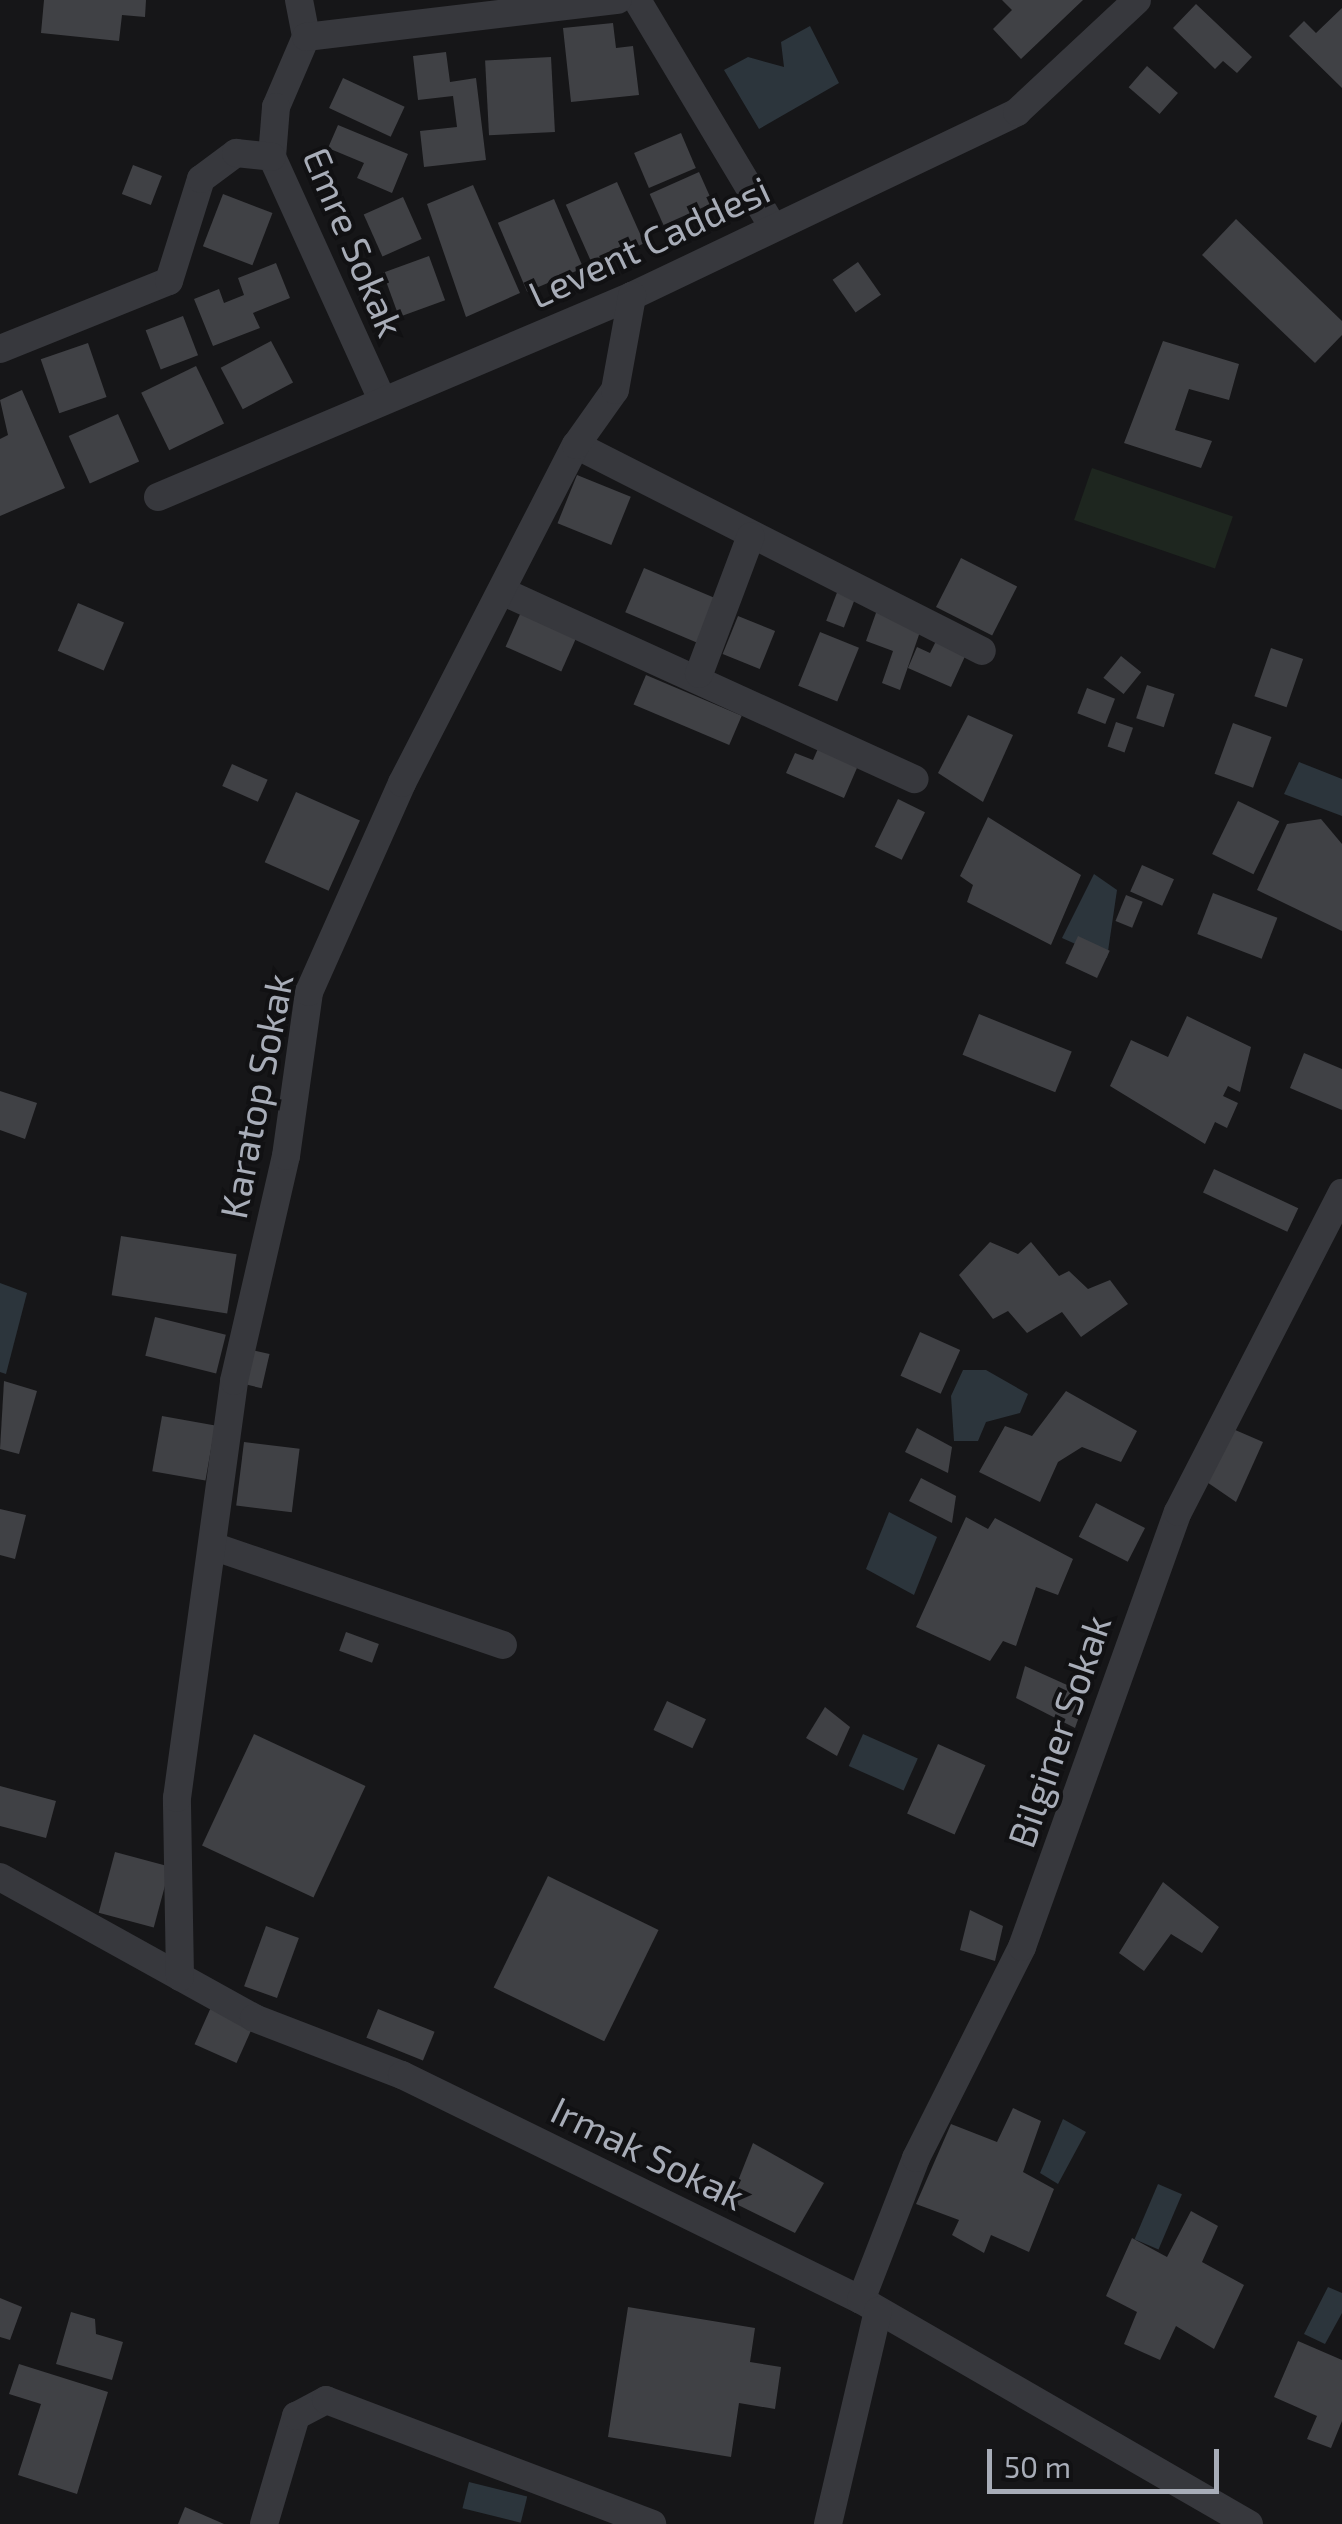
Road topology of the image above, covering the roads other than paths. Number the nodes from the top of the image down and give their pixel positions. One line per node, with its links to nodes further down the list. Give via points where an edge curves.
1 (299, 0): 5 (street)
2 (616, 0): 5 (street)
3 (637, 0): 7 (street)
4 (1137, 0): 7 (street, Levent Caddesi, via 1016,112)
5 (306, 37): 6 (street, Emre Sokak, via 276,107)
6 (272, 157): 9 (street, via 236,153 201,179 169,281); 10 (street, Emre Sokak)
7 (772, 226): 8 (street, Levent Caddesi)
8 (632, 296): 10 (street, Levent Caddesi); 11 (street, Karatop Sokak, via 615,390)
9 (0, 349)
10 (381, 398): 12 (street, Levent Caddesi)
11 (576, 445): 13 (street); 14 (street, Karatop Sokak)
12 (158, 497)
13 (751, 536): 15 (street); 16 (street)
14 (506, 593): 16 (street); 19 (street, Karatop Sokak, via 402,783 309,992 286,1156 234,1381)
15 (982, 651)
16 (698, 674): 17 (street)
17 (915, 778)
18 (1342, 1193): 23 (street, Bilginer Sokak, via 1178,1512 1046,1885 916,2158)
19 (218, 1548): 20 (street); 22 (street, Karatop Sokak, via 178,1798)
20 (504, 1645)
21 (0, 1877): 22 (street, Irmak Sokak)
22 (180, 1976): 23 (street, Irmak Sokak)
23 (870, 2306): 26 (street, Bilginer Sokak); 27 (street, Irmak Sokak)
24 (264, 2524): 25 (street, via 296,2416 326,2400)
25 (652, 2524)
26 (828, 2524)
27 (1249, 2524)

